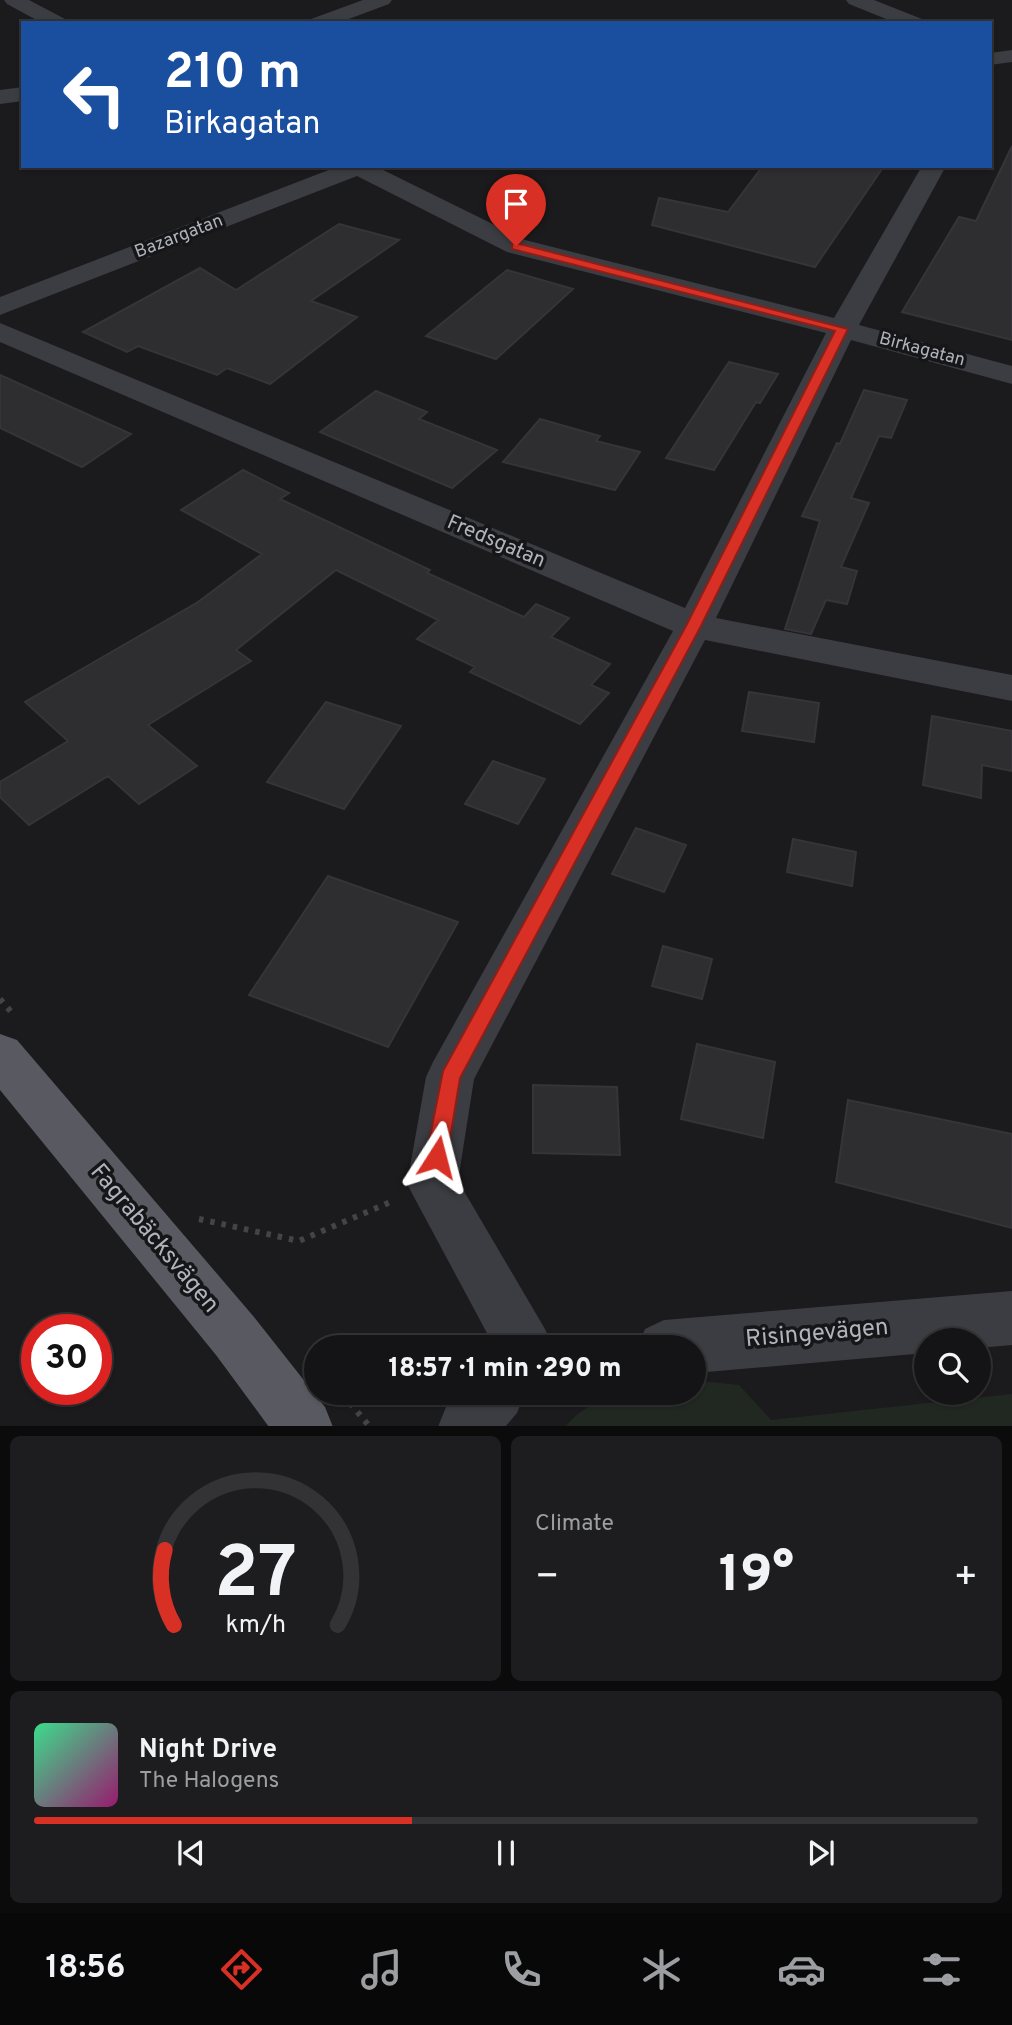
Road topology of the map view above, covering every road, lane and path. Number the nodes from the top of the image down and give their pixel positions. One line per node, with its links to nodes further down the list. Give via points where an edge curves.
1 (14, 0): 4 (street)
2 (382, 0): 5 (street)
3 (856, 0): 6 (street)
4 (54, 21)
5 (324, 21)
6 (910, 21)
7 (21, 94): 8 (street)
8 (0, 97)
9 (354, 168): 12 (street, Bazargatan)
10 (359, 168): 13 (street, Birkagatan, via 516,246)
11 (933, 168): 13 (street)
12 (0, 307)
13 (842, 329): 15 (street, Birkagatan); 16 (street)
14 (0, 332): 16 (street, Fredsgatan)
15 (1012, 375)
16 (694, 626): 17 (street, Fredsgatan); 19 (street, via 450,1077)
17 (1012, 688)
18 (0, 1055): 26 (main road, Fagrabäcksvägen)
19 (432, 1184): 20 (path, via 299,1241); 22 (street)
20 (194, 1218)
21 (1012, 1318): 23 (street, Risingevägen)
22 (519, 1335)
23 (706, 1344)
24 (352, 1405): 27 (path)
25 (485, 1405): 28 (street)
26 (305, 1426)
27 (370, 1426)
28 (466, 1426)

